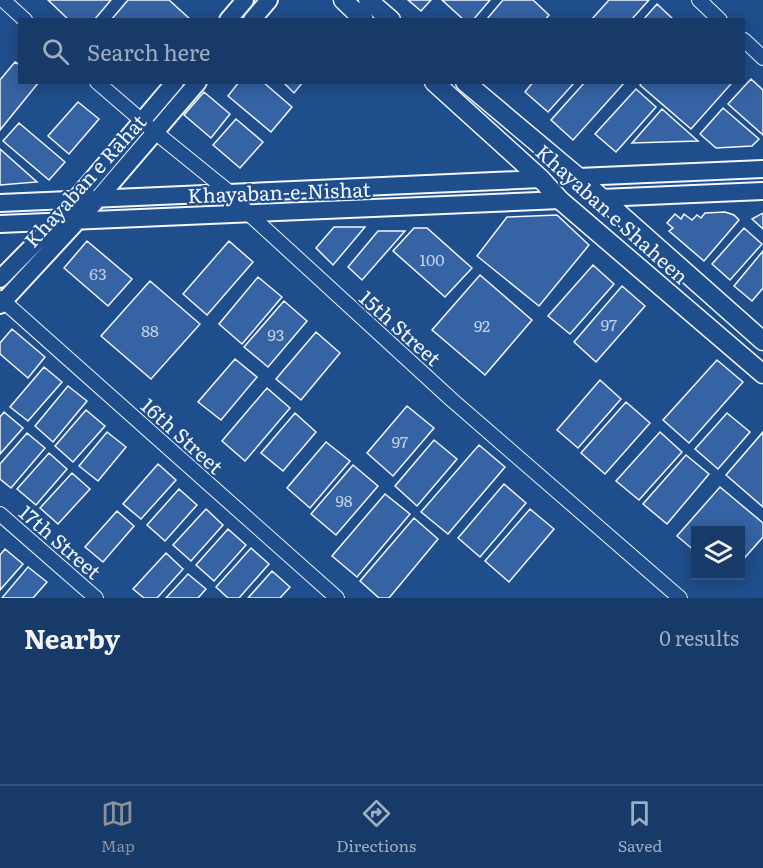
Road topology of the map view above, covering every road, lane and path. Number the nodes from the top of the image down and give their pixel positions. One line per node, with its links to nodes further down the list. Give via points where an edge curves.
1 (3, 0): 7 (street)
2 (245, 0): 8 (street)
3 (269, 0): 9 (street)
4 (343, 0): 10 (main road)
5 (368, 0): 11 (main road)
6 (699, 0): 12 (street)
7 (23, 18)
8 (230, 18)
9 (254, 18)
10 (362, 18)
11 (389, 18)
12 (718, 18)
13 (745, 41): 14 (street)
14 (763, 58)
15 (99, 84): 20 (street, 15th Street)
16 (173, 84): 20 (street, Khayaban e Rahat)
17 (196, 84): 21 (street, Khayaban e Rahat)
18 (436, 84): 24 (main road, Khayaban e Shaheen)
19 (467, 84): 23 (main road, Khayaban e Shaheen)
20 (142, 121): 21 (street, 15th Street); 28 (street, Khayaban e Rahat)
21 (155, 132): 26 (street, 15th Street); 29 (street, Khayaban e Rahat)
22 (763, 170): 23 (street)
23 (578, 177): 27 (main road, Khayaban e Shaheen)
24 (541, 179): 26 (street, Khayaban-e-Nishat); 30 (main road, Khayaban e Shaheen)
25 (763, 191): 27 (street)
26 (229, 192): 29 (street, Khayaban-e-Nishat); 32 (street, 15th Street)
27 (601, 198): 38 (main road, Khayaban e Shaheen)
28 (74, 200): 29 (street, Khayaban-e-Nishat); 31 (street, Khayaban-e-Nishat); 33 (street, Khayaban e Rahat)
29 (97, 200): 34 (street, Khayaban e Rahat)
30 (560, 200): 32 (street, Khayaban-e-Nishat); 39 (main road, Khayaban e Shaheen)
31 (0, 203)
32 (248, 213): 34 (street, Khayaban-e-Nishat); 43 (street, 15th Street, via 452,400)
33 (57, 221): 34 (street, Khayaban-e-Nishat); 35 (street, Khayaban-e-Nishat); 36 (street, Khayaban e Rahat)
34 (76, 221): 37 (street, Khayaban e Rahat)
35 (0, 224)
36 (0, 279)
37 (1, 301): 42 (street, 16th Street)
38 (763, 341)
39 (763, 374)
40 (0, 514): 41 (street, 17th Street)
41 (96, 598)
42 (337, 598)
43 (680, 598)

